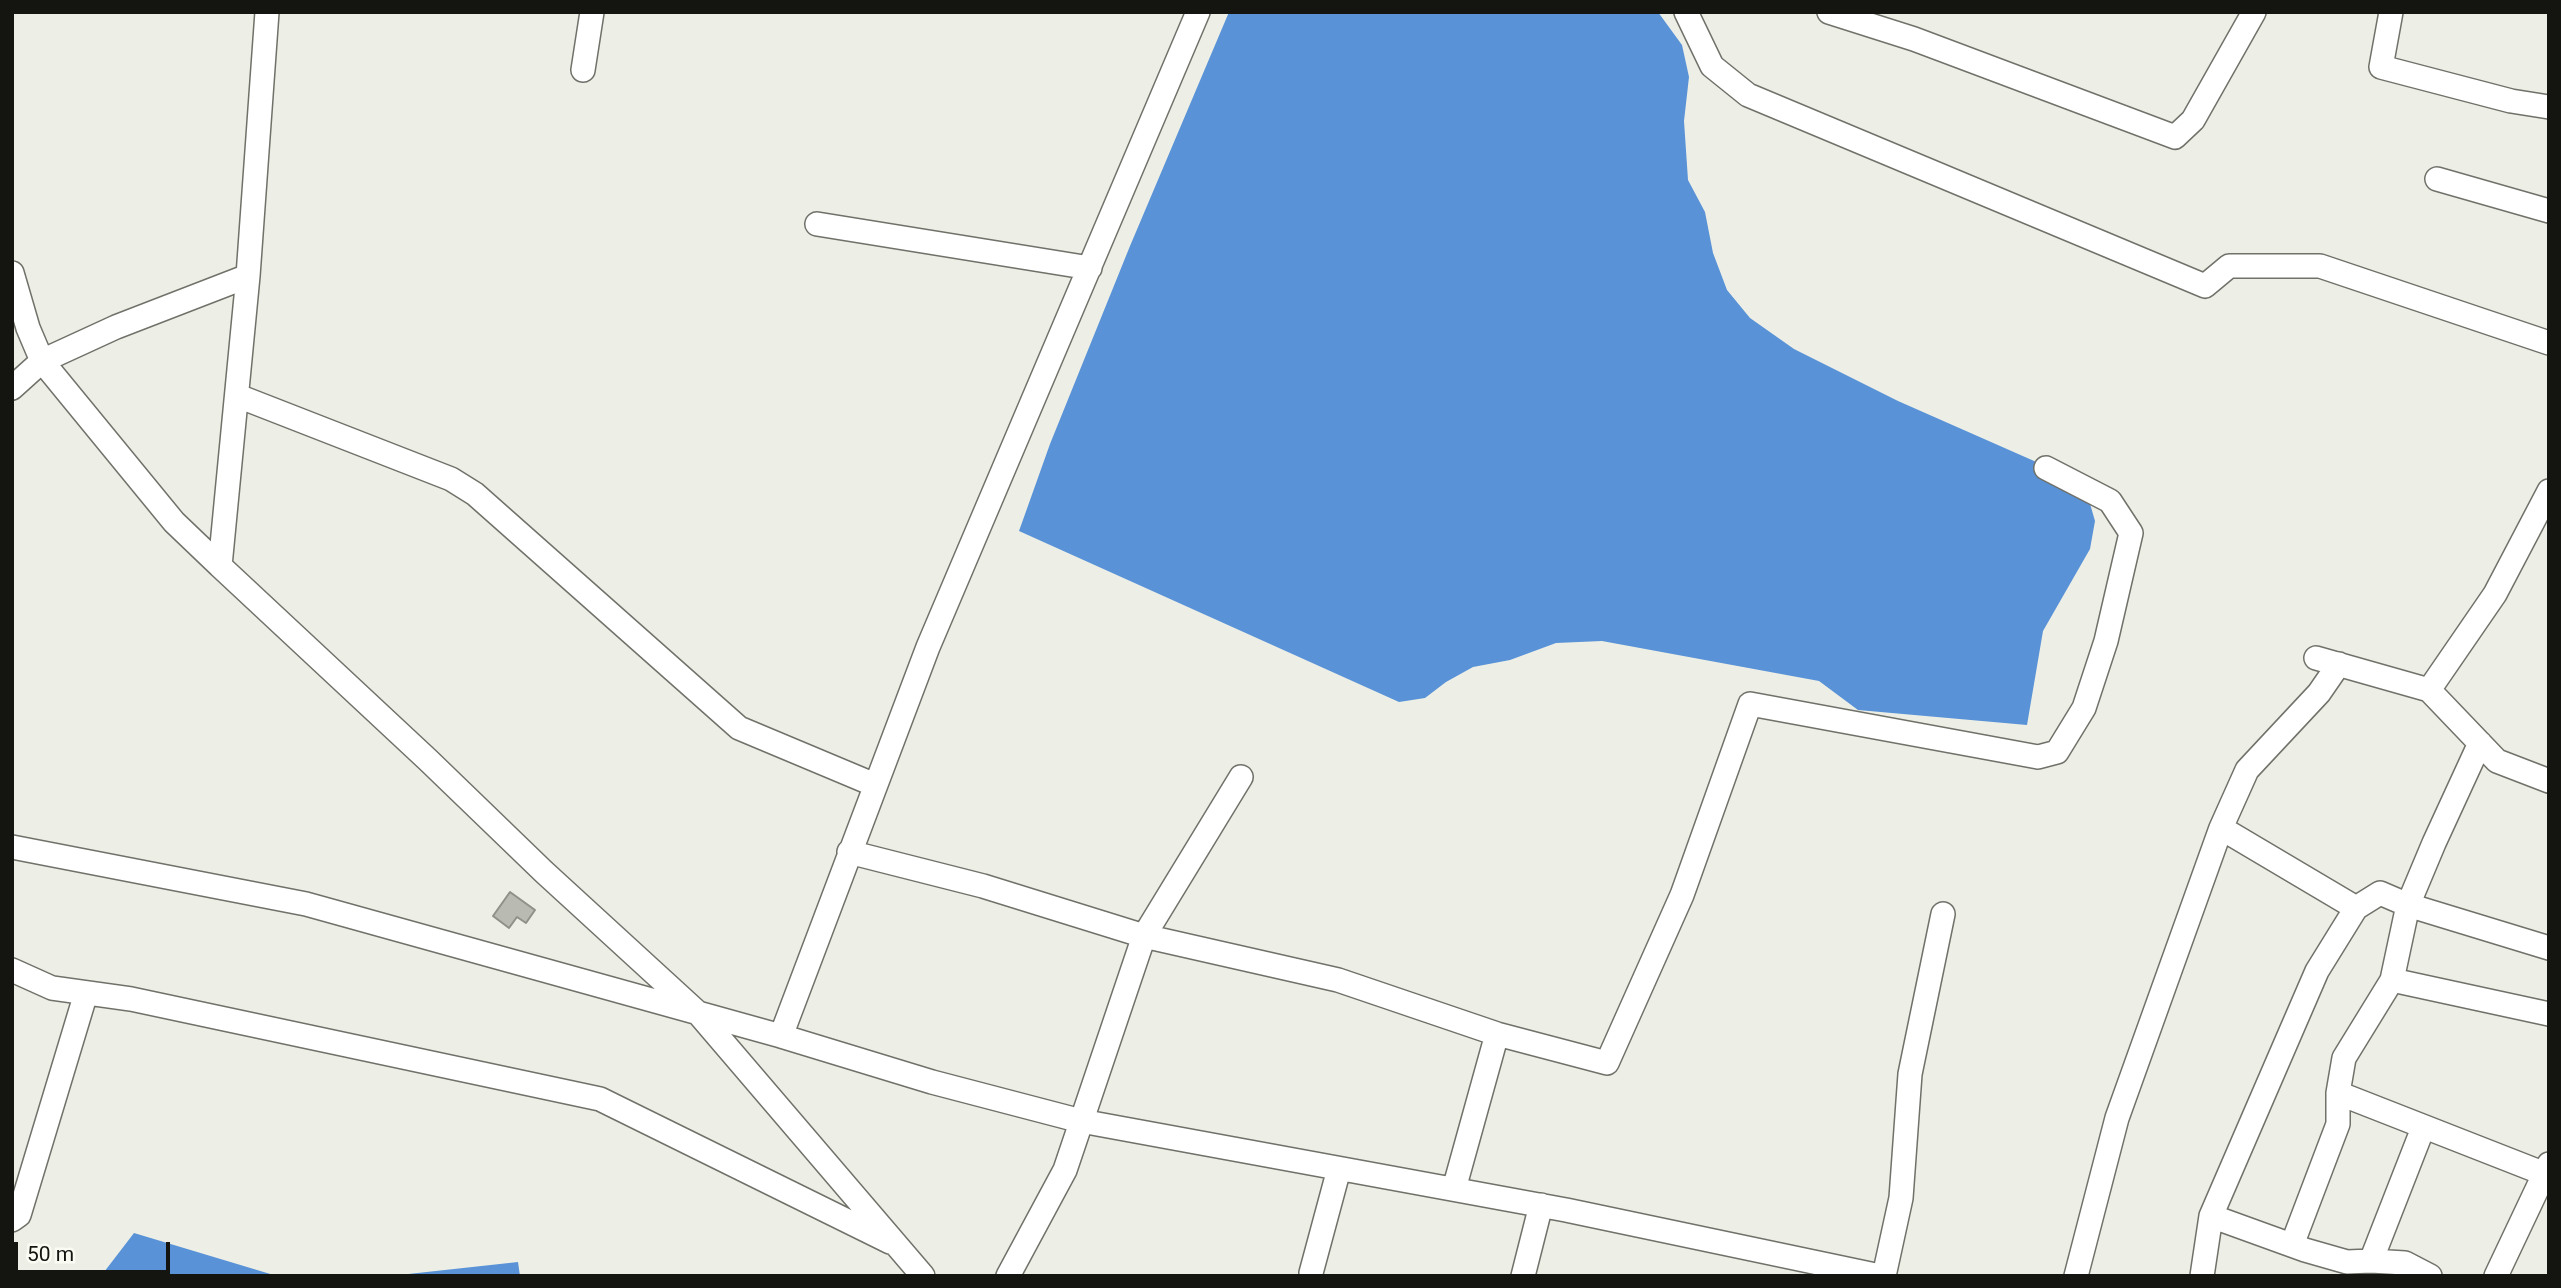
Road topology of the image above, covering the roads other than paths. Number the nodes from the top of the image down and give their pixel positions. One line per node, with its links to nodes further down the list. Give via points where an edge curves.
1 (267, 12): 15 (street)
2 (592, 12): 8 (street)
3 (1198, 12): 13 (street)
4 (1686, 12): 16 (street, via 1713,66 1748,95 2205,286 2229,266 2320,266)
5 (1829, 12): 6 (street, via 2175,137 2193,120)
6 (2254, 12)
7 (2392, 12): 9 (street, via 2381,66)
8 (583, 70)
9 (2549, 107)
10 (2437, 179): 11 (street)
11 (2549, 211)
12 (817, 224): 13 (street)
13 (1090, 268): 29 (street)
14 (12, 273): 17 (street)
15 (248, 276): 17 (street); 19 (street)
16 (2549, 343)
17 (42, 361): 18 (street); 22 (street, via 174,522)
18 (12, 388)
19 (238, 396): 22 (street); 29 (street, via 451,479 475,494 739,727)
20 (2046, 468): 43 (street, via 2110,501 2130,533 2106,642 2084,708 2057,752 2038,757 1750,704 1682,895 1607,1063)
21 (2549, 491): 25 (street, via 2495,594)
22 (220, 566): 41 (street)
23 (2316, 658): 24 (street)
24 (2339, 664): 25 (street); 30 (street, via 2319,693 2247,770)
25 (2429, 690): 26 (street)
26 (2480, 743): 28 (street, via 2497,761); 33 (street)
27 (1241, 778): 36 (street)
28 (2549, 781)
29 (874, 785): 32 (street)
30 (2221, 828): 34 (street); 62 (street, via 2117,1118)
31 (12, 847): 41 (street, via 306,904)
32 (849, 852): 36 (street, via 983,886); 44 (street)
33 (2408, 905): 34 (street, via 2380,893); 37 (street); 39 (street)
34 (2356, 908): 52 (street, via 2317,971)
35 (1944, 914): 61 (street, via 1910,1074 1901,1198)
36 (1144, 936): 43 (street, via 1338,980); 46 (street)
37 (2549, 948)
38 (12, 970): 40 (street, via 52,988)
39 (2392, 980): 42 (street); 45 (street, via 2344,1058)
40 (86, 993): 53 (street, via 19,1216); 55 (street, via 600,1099)
41 (698, 1013): 44 (street); 55 (street)
42 (2549, 1014)
43 (1497, 1034): 50 (street)
44 (781, 1036): 46 (street)
45 (2338, 1093): 47 (street); 54 (street, via 2338,1124)
46 (1081, 1121): 48 (street); 59 (street, via 1065,1170)
47 (2423, 1128): 49 (street); 56 (street)
48 (1339, 1169): 50 (street); 57 (street)
49 (2547, 1169): 65 (street)
50 (1454, 1189): 51 (street)
51 (1541, 1205): 60 (street); 61 (street)
52 (2211, 1216): 54 (street); 63 (street)
53 (12, 1220)
54 (2292, 1245): 56 (street, via 2347,1262)
55 (899, 1246): 58 (street)
56 (2371, 1261): 64 (street, via 2405,1264)
57 (1311, 1273)
58 (923, 1276)
59 (1008, 1276)
60 (1523, 1276)
61 (1882, 1276)
62 (2076, 1276)
63 (2202, 1276)
64 (2430, 1276)
65 (2496, 1276)

